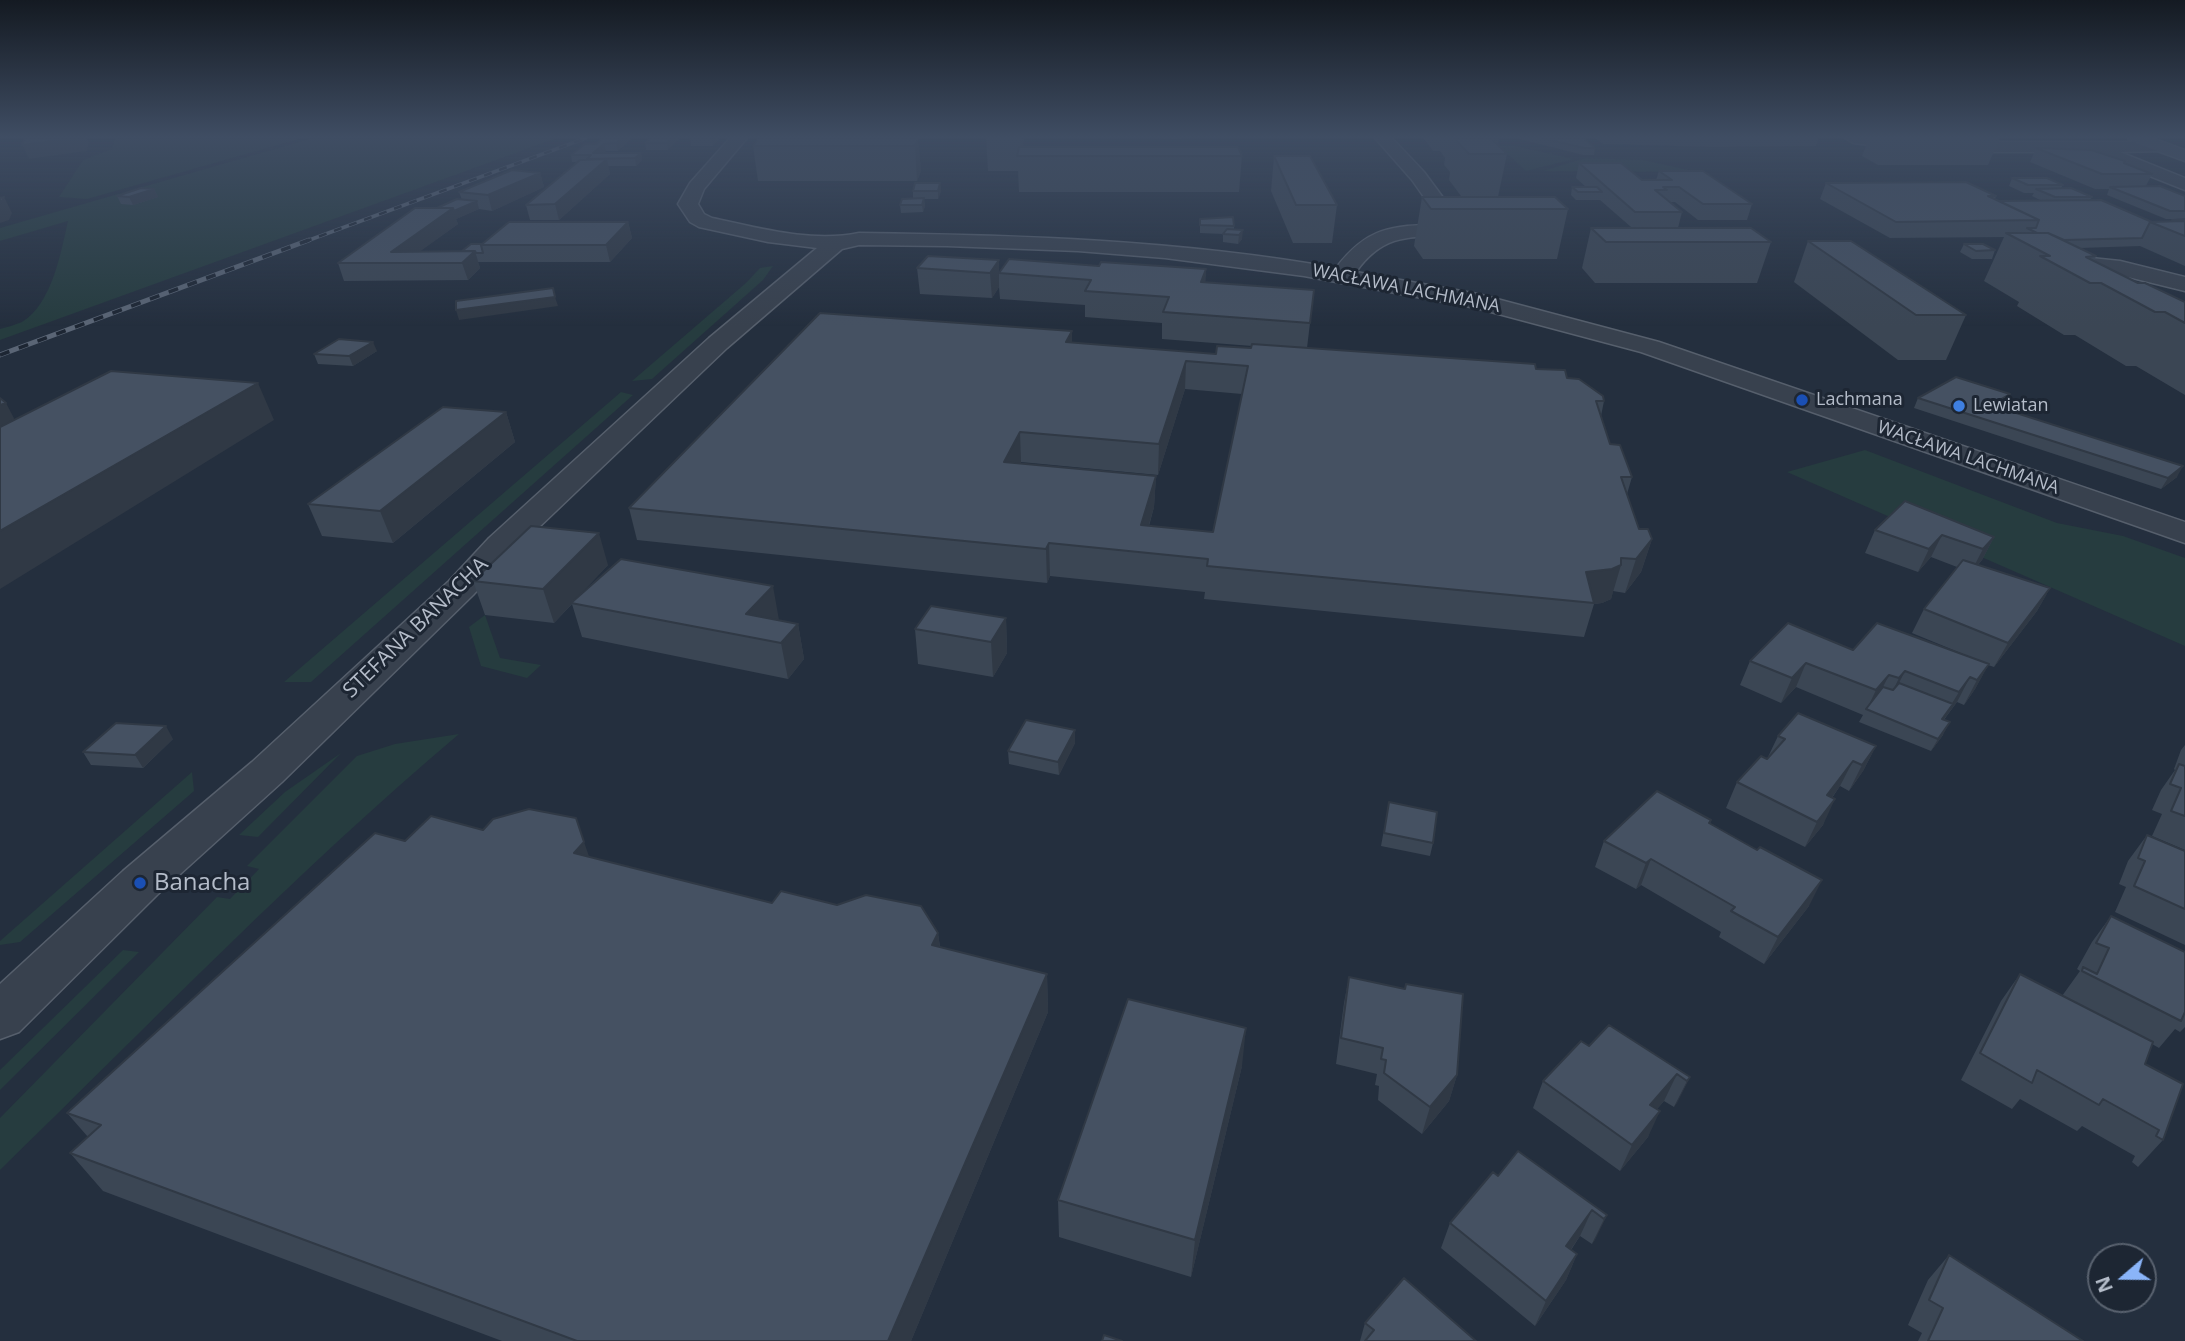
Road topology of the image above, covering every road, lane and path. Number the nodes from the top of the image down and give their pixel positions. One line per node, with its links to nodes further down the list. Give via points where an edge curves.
1 (689, 201): 3 (street, WACŁAWA LACHMANA, via 694,215 724,229)
2 (1436, 201): 5 (street, via 1457,230 1414,232 1376,241 1366,246)
3 (835, 244): 5 (street, WACŁAWA LACHMANA, via 905,239 1078,245); 8 (street, STEFANA BANACHA, via 710,351 277,762 140,883)
4 (2028, 257): 6 (street, via 2120,268)
5 (1342, 275): 7 (street, WACŁAWA LACHMANA, via 1478,302 1630,340)
6 (2185, 284)
7 (2185, 533)
8 (0, 1017)

